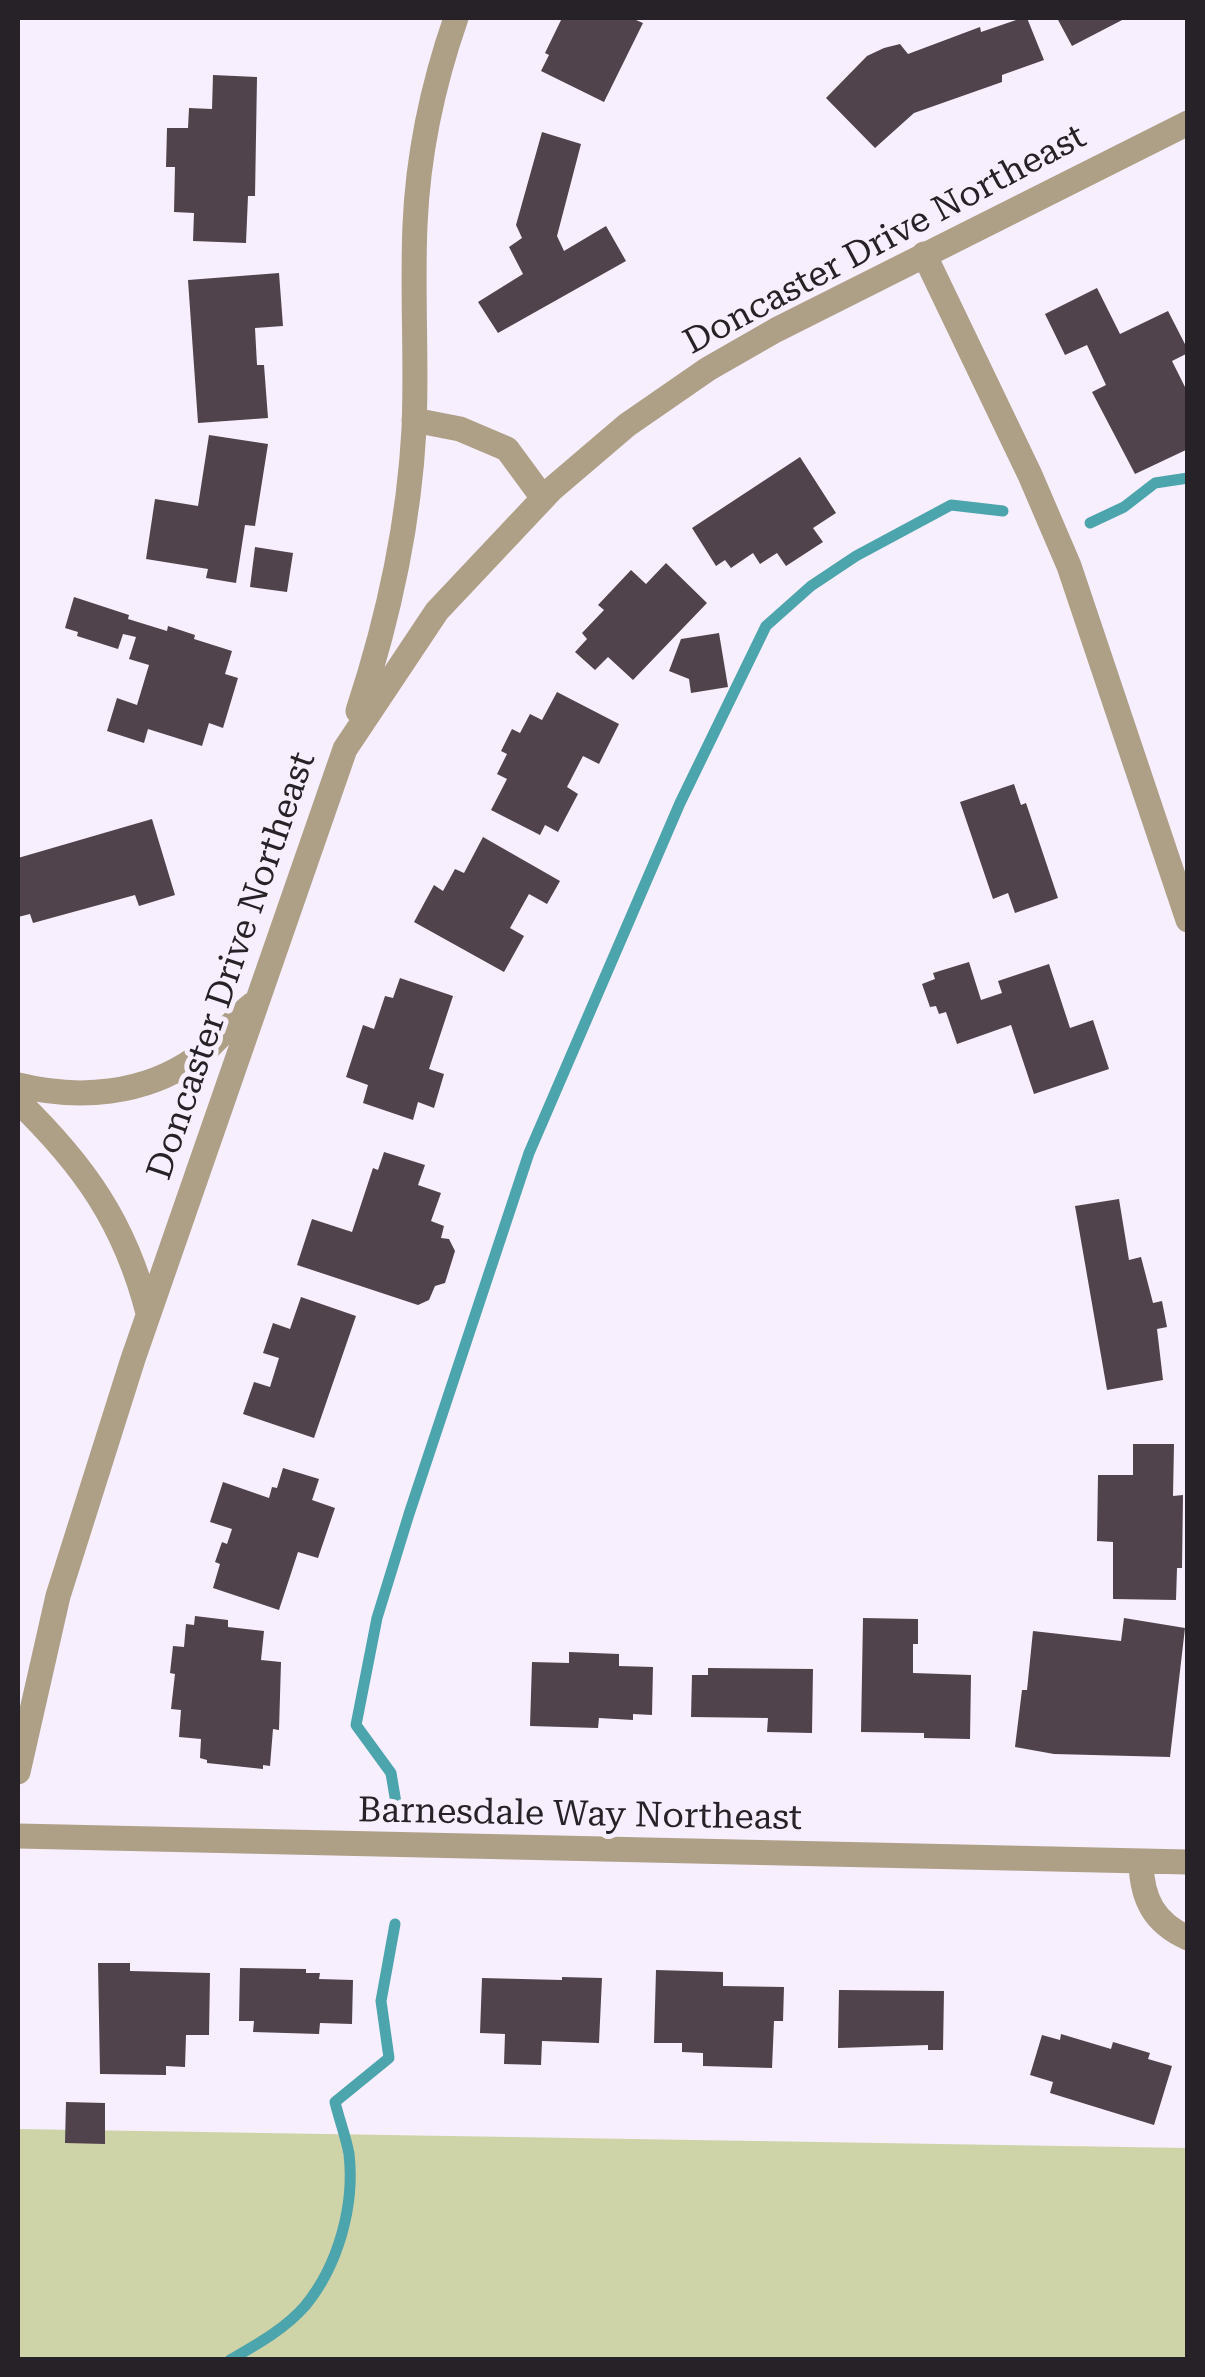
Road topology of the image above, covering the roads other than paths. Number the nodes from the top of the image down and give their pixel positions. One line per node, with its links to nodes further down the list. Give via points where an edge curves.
1 (456, 18): 4 (street, via 425,131 414,223)
2 (1188, 122): 3 (street, Doncaster Drive Northeast)
3 (924, 254): 5 (street, Doncaster Drive Northeast, via 708,369 627,425); 7 (street, via 1069,566)
4 (414, 420): 5 (street, via 460,429 507,449); 6 (street, via 392,591)
5 (543, 498): 6 (street, Doncaster Drive Northeast, via 437,611)
6 (344, 750): 8 (street, Doncaster Drive Northeast)
7 (1188, 920)
8 (257, 1002): 9 (street, via 196,1058 132,1088 66,1094); 11 (street, Doncaster Drive Northeast)
9 (18, 1085)
10 (18, 1101): 11 (street, via 58,1140 109,1210 136,1267)
11 (148, 1313): 12 (street, Doncaster Drive Northeast, via 58,1596)
12 (18, 1772)
13 (18, 1836): 15 (street, Barnesdale Way Northeast)
14 (1188, 1862): 15 (street, Barnesdale Way Northeast)
15 (1141, 1863): 16 (street, via 1151,1910)
16 (1188, 1938)

